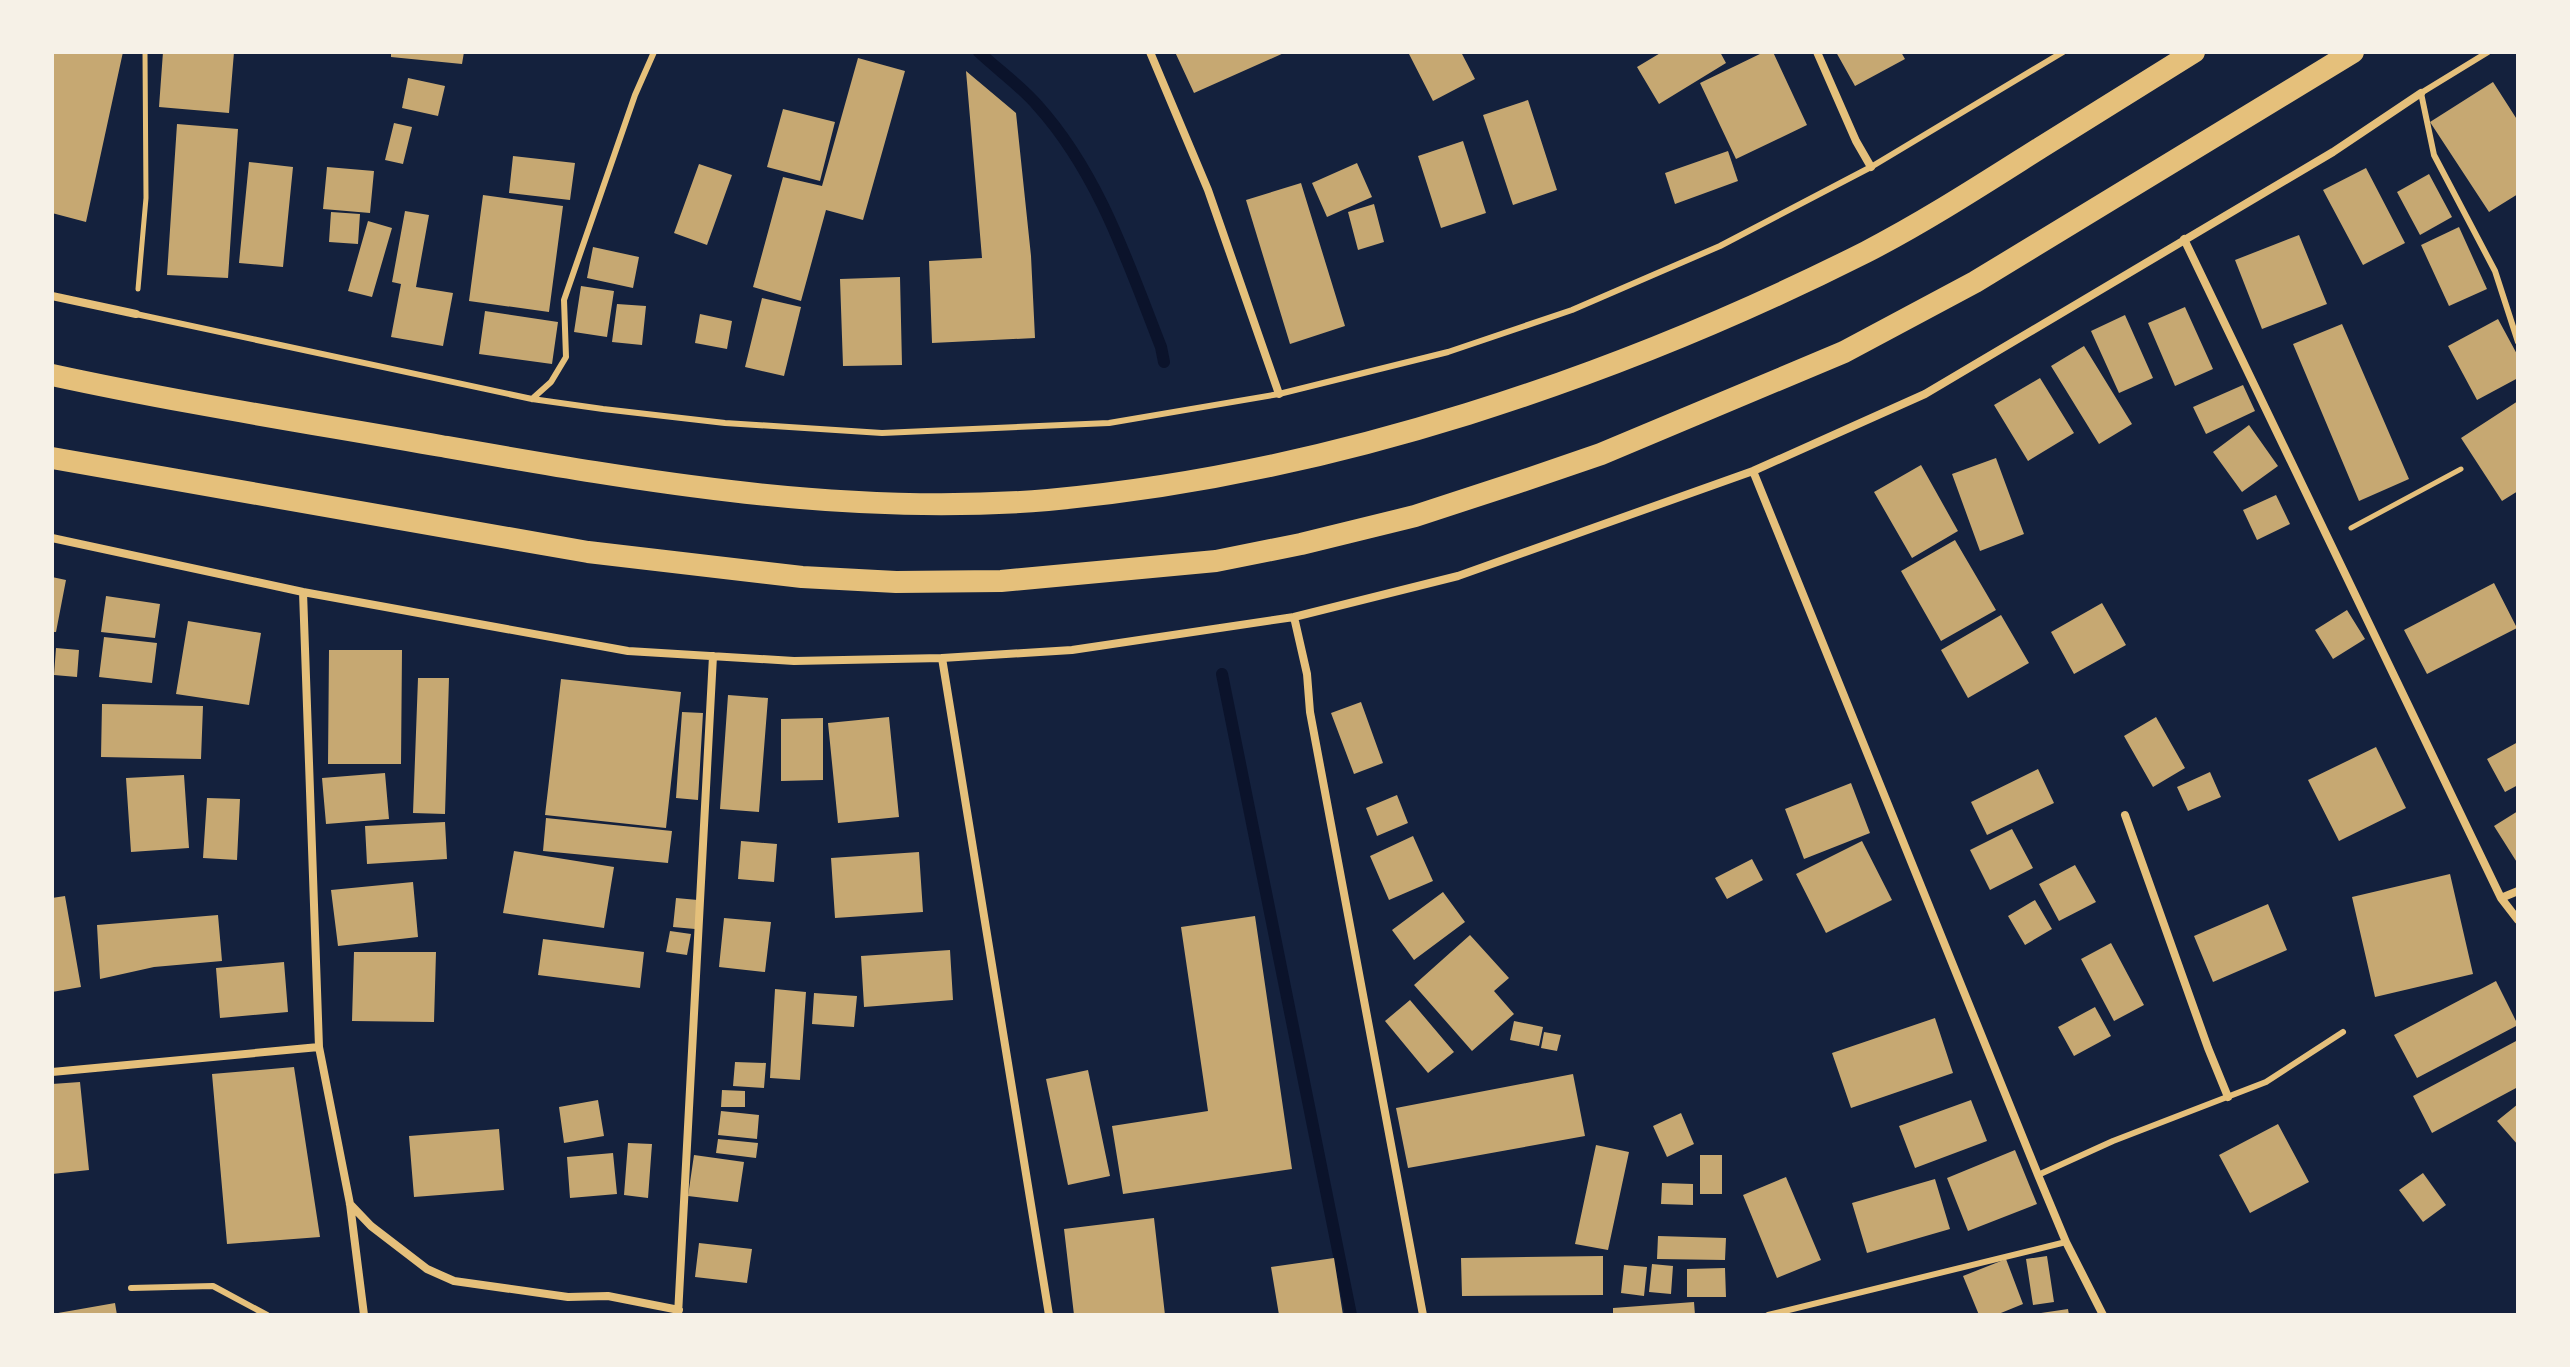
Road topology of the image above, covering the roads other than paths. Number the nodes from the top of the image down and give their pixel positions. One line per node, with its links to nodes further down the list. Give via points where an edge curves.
1 (654, 52): 16 (lane, via 564,300 566,357 551,382)
2 (1150, 52): 15 (street, via 1208,190)
3 (1817, 52): 9 (street)
4 (2063, 52): 9 (lane)
5 (2194, 52): 14 (highway, via 1951,205 1866,252 1654,349 1440,422 1264,466 1140,488 1045,500 944,503 740,493 625,478)
6 (2353, 52): 17 (highway, via 1975,282 1844,352 1601,454 1516,483 1415,516 1216,561 1001,581 802,577 588,552)
7 (2488, 52): 8 (lane)
8 (2421, 93): 10 (street, via 2333,152); 13 (lane, via 2434,155 2495,271)
9 (1871, 167): 15 (lane, via 1720,246 1572,310 1448,352)
10 (2184, 239): 18 (street, via 1925,394); 26 (street)
11 (52, 296): 12 (street)
12 (136, 314): 16 (lane)
13 (2518, 342)
14 (52, 375)
15 (1279, 394): 16 (lane, via 1109,423 882,433 725,423)
16 (532, 399)
17 (52, 458)
18 (1753, 471): 21 (street, via 1458,576); 32 (street)
19 (52, 538): 20 (street)
20 (303, 592): 22 (street, via 628,651); 29 (street)
21 (1294, 617): 23 (street, via 1072,650); 40 (street)
22 (713, 656): 23 (street, via 794,661); 36 (street)
23 (942, 658): 39 (street)
24 (2125, 815): 31 (street)
25 (2518, 891): 26 (street)
26 (2501, 898): 27 (street)
27 (2518, 920)
28 (2343, 1032): 31 (lane, via 2266,1082)
29 (319, 1047): 30 (street); 33 (street)
30 (52, 1072)
31 (2228, 1097): 32 (lane)
32 (2038, 1175): 34 (street)
33 (350, 1204): 36 (street, via 427,1269 454,1281 568,1297 608,1296); 38 (street)
34 (2066, 1242): 41 (lane); 42 (street)
35 (131, 1288): 37 (lane, via 213,1286)
36 (678, 1313)
37 (267, 1315)
38 (364, 1315)
39 (1049, 1315)
40 (1423, 1315)
41 (1768, 1315)
42 (2103, 1315)

